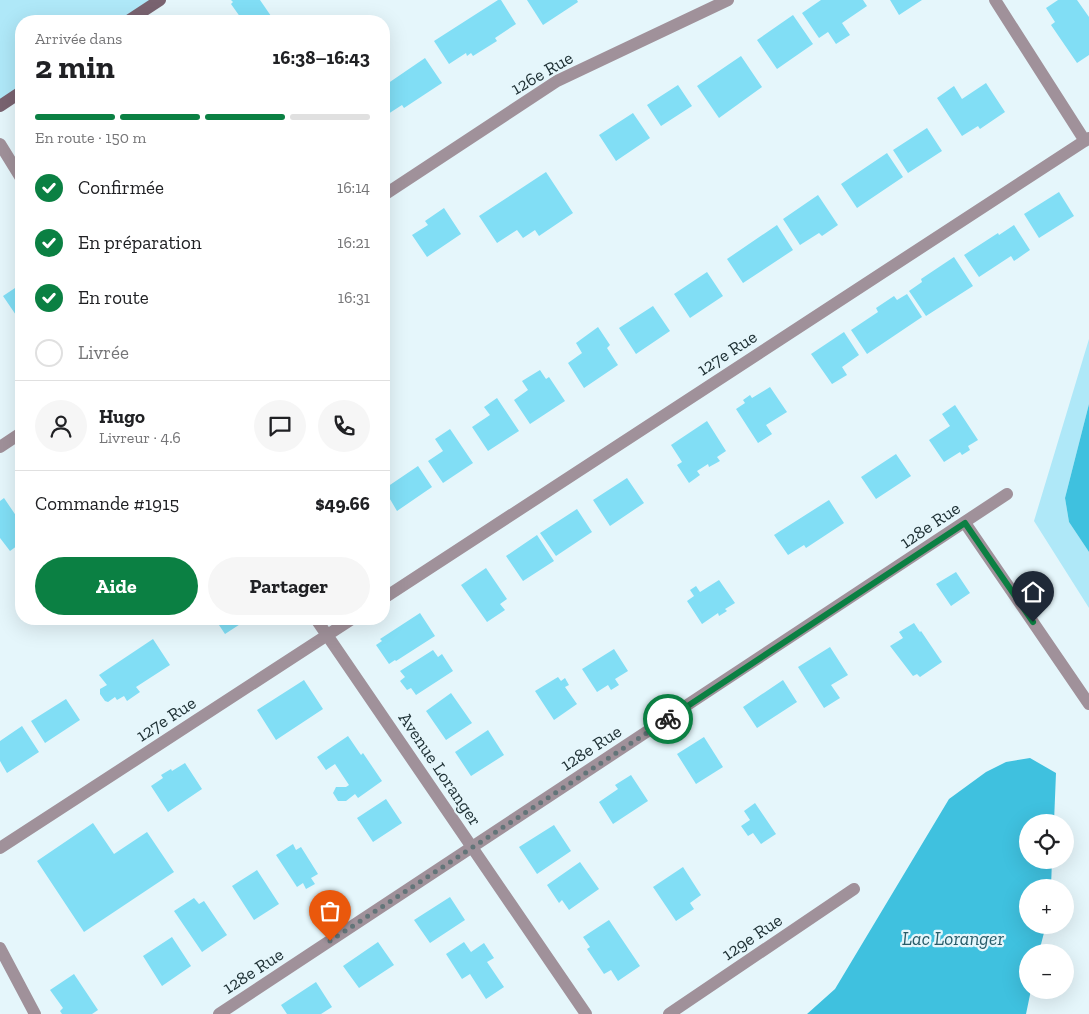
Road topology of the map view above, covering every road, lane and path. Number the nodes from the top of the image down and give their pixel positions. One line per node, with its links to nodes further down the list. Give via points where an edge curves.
1 (160, 0): 4 (main road)
2 (728, 0): 10 (street, 126e Rue, via 557,81)
3 (995, 0): 7 (street)
4 (137, 15)
5 (15, 96): 6 (main road)
6 (0, 106)
7 (1087, 139): 15 (street, 127e Rue)
8 (0, 144): 9 (street)
9 (15, 168)
10 (390, 191)
11 (15, 437): 12 (street)
12 (0, 447)
13 (1008, 494): 14 (street, 128e Rue)
14 (965, 523): 19 (street); 21 (street, 128e Rue)
15 (390, 594)
16 (320, 625): 18 (street, Avenue Loranger)
17 (343, 625): 18 (street, 127e Rue)
18 (327, 635): 20 (street, 127e Rue); 21 (street, Avenue Loranger)
19 (1089, 704)
20 (0, 848)
21 (472, 848): 25 (street, 128e Rue); 26 (street, Avenue Loranger)
22 (854, 889): 27 (street, 129e Rue)
23 (0, 948): 24 (street)
24 (35, 1014)
25 (219, 1014)
26 (586, 1014)
27 (669, 1014)

